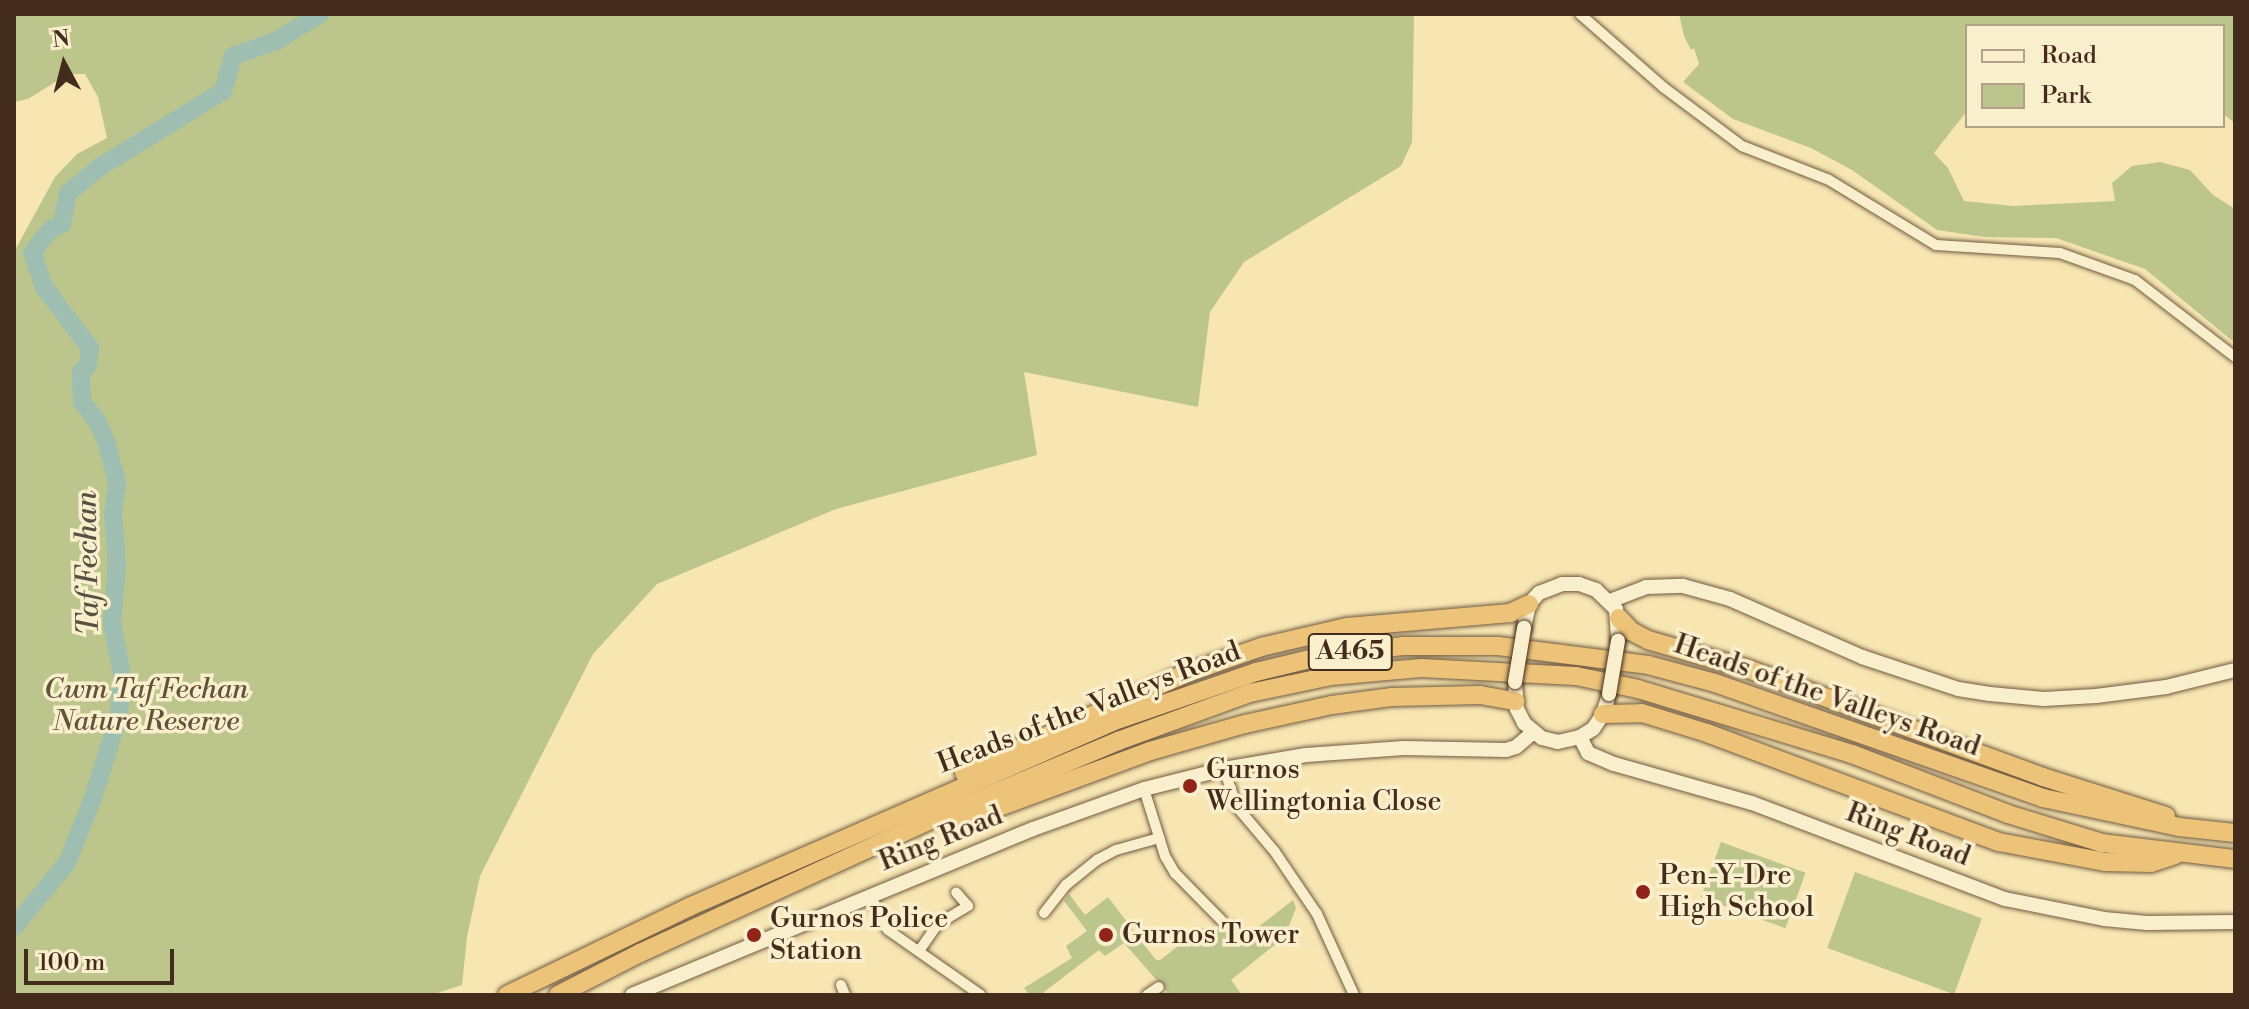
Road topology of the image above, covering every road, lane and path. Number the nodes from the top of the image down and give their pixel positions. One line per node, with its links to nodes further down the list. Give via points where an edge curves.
1 (1580, 14): 2 (street, via 1663,87 1742,146 1829,180 1936,245 2060,253 2135,280)
2 (2235, 357)
3 (1610, 601): 4 (street, via 1588,587 1562,584 1539,593); 5 (street); 6 (street, via 1646,587 1683,586 1730,599 1862,657 1958,689 1990,694 2096,696 2166,687)
4 (1529, 604): 7 (street, bridge); 13 (highway, via 1510,613 1347,627 1261,647 1184,674 959,775)
5 (1619, 618): 8 (street, bridge); 14 (highway, via 1648,640 1748,669 2043,777 2162,812)
6 (2235, 670)
7 (1515, 701): 9 (street); 13 (highway, via 1392,697 1332,705 1150,751 988,811)
8 (1603, 714): 10 (street); 17 (highway, via 1642,713 1707,733 1999,842 2106,862 2151,863)
9 (1533, 732): 10 (street, via 1558,742); 11 (street, Ring Road, via 1506,750 1404,748 1306,755)
10 (1580, 737): 23 (street, Ring Road, via 1588,753 1604,760 1752,803 2005,899 2104,919)
11 (1224, 769): 12 (street, Ring Road); 32 (street, via 1237,807 1317,914)
12 (1144, 789): 16 (street); 20 (street, Ring Road)
13 (932, 810): 14 (highway, Heads of the Valleys Road / A465, via 1120,719 1256,672 1331,654 1403,646 1498,646 1648,665 1715,683 2043,798); 17 (highway, Heads of the Valleys Road / A465, via 1250,693 1331,676 1458,669 1576,676 1638,689 1852,754 2008,814 2102,843); 27 (highway, Heads of the Valleys Road / A465, via 689,907); 28 (highway, Heads of the Valleys Road / A465)
14 (2179, 827): 15 (highway, Heads of the Valleys Road / A465)
15 (2235, 833)
16 (1159, 838): 21 (street, via 1097,860 1066,885); 22 (street, via 1175,873)
17 (2177, 854): 18 (highway, Heads of the Valleys Road / A465)
18 (2235, 859)
19 (956, 892): 24 (street, via 968,906 938,924)
20 (871, 897): 24 (street, via 881,922); 26 (street, Ring Road)
21 (1044, 913)
22 (1222, 921)
23 (2235, 922)
24 (919, 951): 30 (street)
25 (1159, 987): 31 (street)
26 (656, 991): 29 (street, Ring Road)
27 (507, 995)
28 (558, 995)
29 (632, 995)
30 (981, 995)
31 (1147, 995)
32 (1354, 995)

